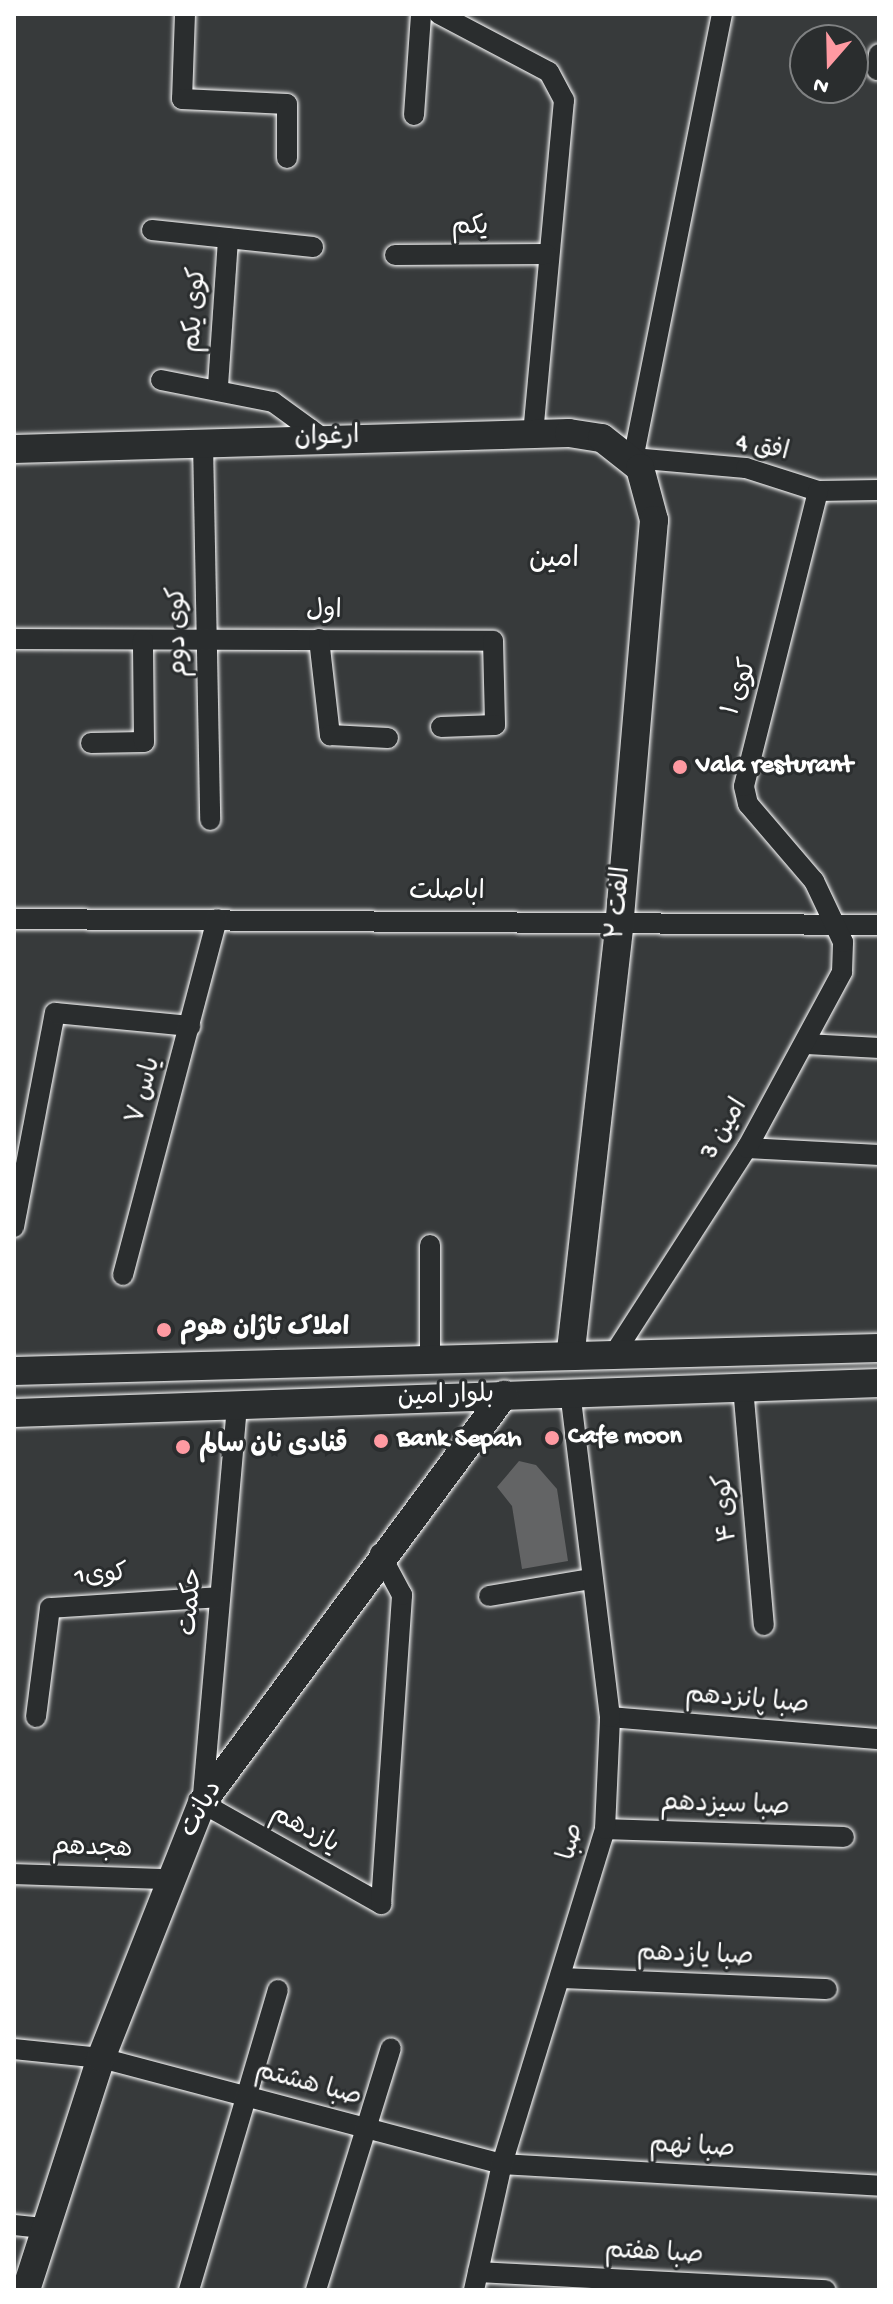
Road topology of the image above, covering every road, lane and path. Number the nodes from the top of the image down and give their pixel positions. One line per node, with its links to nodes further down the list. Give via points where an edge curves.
1 (185, 14): 6 (street, via 182,99 287,104)
2 (421, 14): 5 (street)
3 (439, 14): 10 (street, via 559,83 565,127)
4 (722, 14): 18 (street)
5 (414, 115)
6 (287, 158)
7 (152, 230): 8 (street)
8 (228, 238): 9 (street); 13 (street, کوی یکم)
9 (313, 247)
10 (546, 254): 11 (street, یکم); 14 (street)
11 (395, 255)
12 (161, 380): 13 (street)
13 (218, 386): 15 (street, via 273,402)
14 (533, 433): 15 (street, ارغوان); 18 (street, ارغوان, via 602,438)
15 (324, 439): 16 (street, ارغوان)
16 (203, 443): 17 (street, ارغوان); 24 (street, کوی دوم)
17 (14, 449)
18 (633, 458): 20 (street, افق 4, via 746,468); 31 (street, الفت ۲, via 651,491 654,520)
19 (879, 490): 20 (street, افق 4)
20 (818, 491): 32 (street, کوی ۱, via 744,786 748,804 814,881)
21 (14, 639): 23 (street, اول)
22 (319, 639): 24 (street, اول); 25 (street, اول, via 493,641 495,725); 26 (street, via 330,735)
23 (143, 640): 24 (street, اول); 27 (street, via 144,742)
24 (206, 640): 28 (street, کوی دوم)
25 (441, 727)
26 (388, 738)
27 (91, 743)
28 (210, 820)
29 (14, 919): 30 (street, اباصلت)
30 (217, 919): 31 (street, اباصلت); 34 (street, یاس ۷)
31 (620, 920): 32 (street, اباصلت); 43 (street, الفت ۲)
32 (834, 925): 33 (street, اباصلت); 35 (street, امین 3, via 843,942 842,972)
33 (879, 925)
34 (190, 1026): 39 (street, via 55,1013); 41 (street, یاس ۷)
35 (807, 1044): 36 (street); 37 (street, امین 3)
36 (879, 1048)
37 (747, 1148): 38 (street); 44 (street, امین 3)
38 (879, 1155)
39 (14, 1227)
40 (430, 1245): 45 (street)
41 (123, 1275)
42 (879, 1348): 44 (street, بلوار امین)
43 (571, 1351): 44 (street, بلوار امین); 45 (street, بلوار امین)
44 (616, 1351)
45 (430, 1356): 46 (street, بلوار امین)
46 (239, 1366): 47 (street, بلوار امین); 52 (street)
47 (14, 1371)
48 (879, 1383): 49 (street, بلوار امین)
49 (743, 1387): 50 (street, بلوار امین); 58 (street, کوی ۴)
50 (570, 1392): 51 (street, بلوار امین); 55 (street, صبا)
51 (504, 1395): 52 (street, بلوار امین); 54 (street, دیانت)
52 (237, 1406): 53 (street, بلوار امین); 57 (street, حکمت)
53 (14, 1413)
54 (380, 1554): 62 (street, دیانت); 62 (street, یازدهم, via 402,1595 381,1904)
55 (591, 1579): 56 (street); 60 (street, صبا)
56 (489, 1596)
57 (219, 1597): 59 (street, کوی1, via 50,1608); 62 (street, حکمت)
58 (764, 1625)
59 (36, 1717)
60 (610, 1717): 61 (street, صبا پانزدهم); 63 (street, صبا)
61 (879, 1739)
62 (202, 1803): 66 (street, دیانت)
63 (605, 1829): 64 (street, صبا سیزدهم); 67 (street, صبا)
64 (844, 1837)
65 (14, 1874): 66 (street, هجدهم)
66 (168, 1879): 72 (street, دیانت)
67 (560, 1978): 68 (street, صبا یازدهم); 75 (street, صبا)
68 (827, 1989)
69 (278, 1990): 73 (street)
70 (391, 2048): 74 (street)
71 (14, 2049): 72 (street, صبا هشتم)
72 (101, 2058): 73 (street, صبا هشتم); 78 (street, دیانت)
73 (245, 2096): 74 (street, صبا هشتم); 81 (street)
74 (363, 2127): 75 (street, صبا هشتم); 82 (street)
75 (502, 2164): 76 (street, صبا نهم); 79 (street, صبا)
76 (879, 2186)
77 (14, 2225): 78 (street)
78 (43, 2228): 80 (street, دیانت)
79 (476, 2281): 83 (street, صبا هفتم)
80 (26, 2290)
81 (189, 2290)
82 (316, 2290)
83 (826, 2290)

